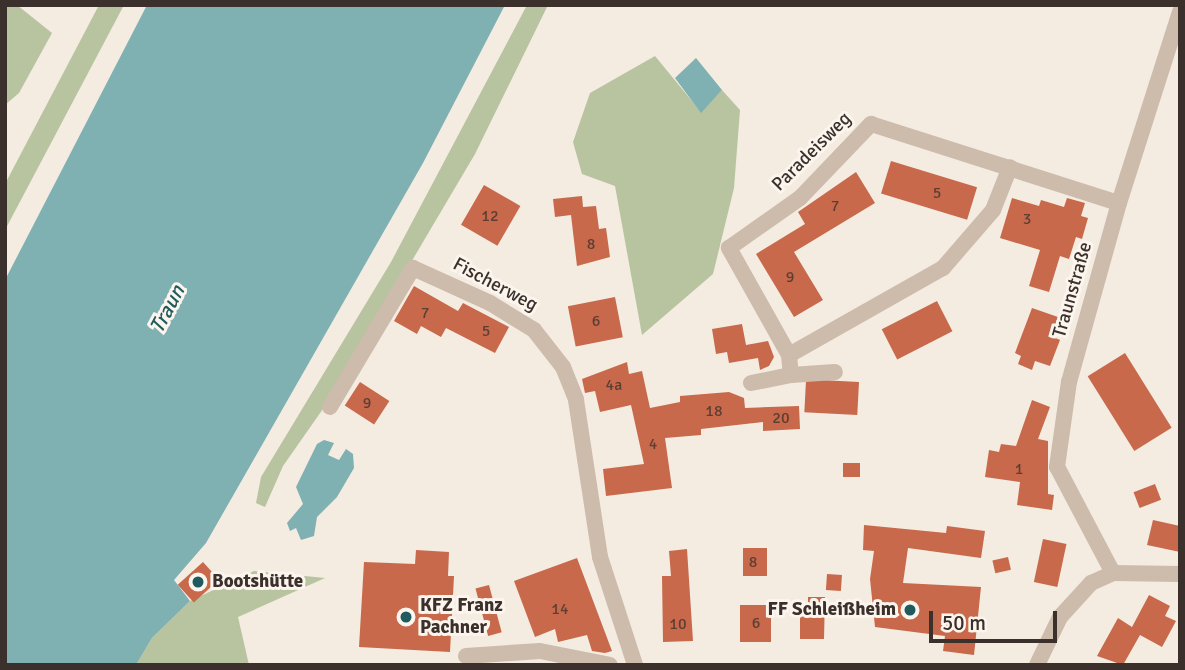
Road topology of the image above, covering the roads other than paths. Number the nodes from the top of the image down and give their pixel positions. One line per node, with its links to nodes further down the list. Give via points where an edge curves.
1 (1180, 12): 3 (street, Traunstraße)
2 (1010, 167): 3 (street, Paradeisweg); 4 (street, via 993,210 943,268); 4 (street, Paradeisweg, via 877,122 865,127 800,198 729,248)
3 (1119, 203): 9 (street, Traunstraße, via 1069,382 1057,467)
4 (789, 355): 6 (street, Paradeisweg)
5 (835, 372): 6 (street)
6 (791, 375): 7 (street)
7 (751, 383)
8 (330, 407): 13 (street, Fischerweg, via 413,268 490,303 534,330 563,367 576,400 600,557)
9 (1113, 573): 10 (street); 14 (street, via 1091,583 1059,617)
10 (1180, 574)
11 (466, 656): 12 (street, via 540,651)
12 (610, 665)
13 (635, 665)
14 (1037, 665)

